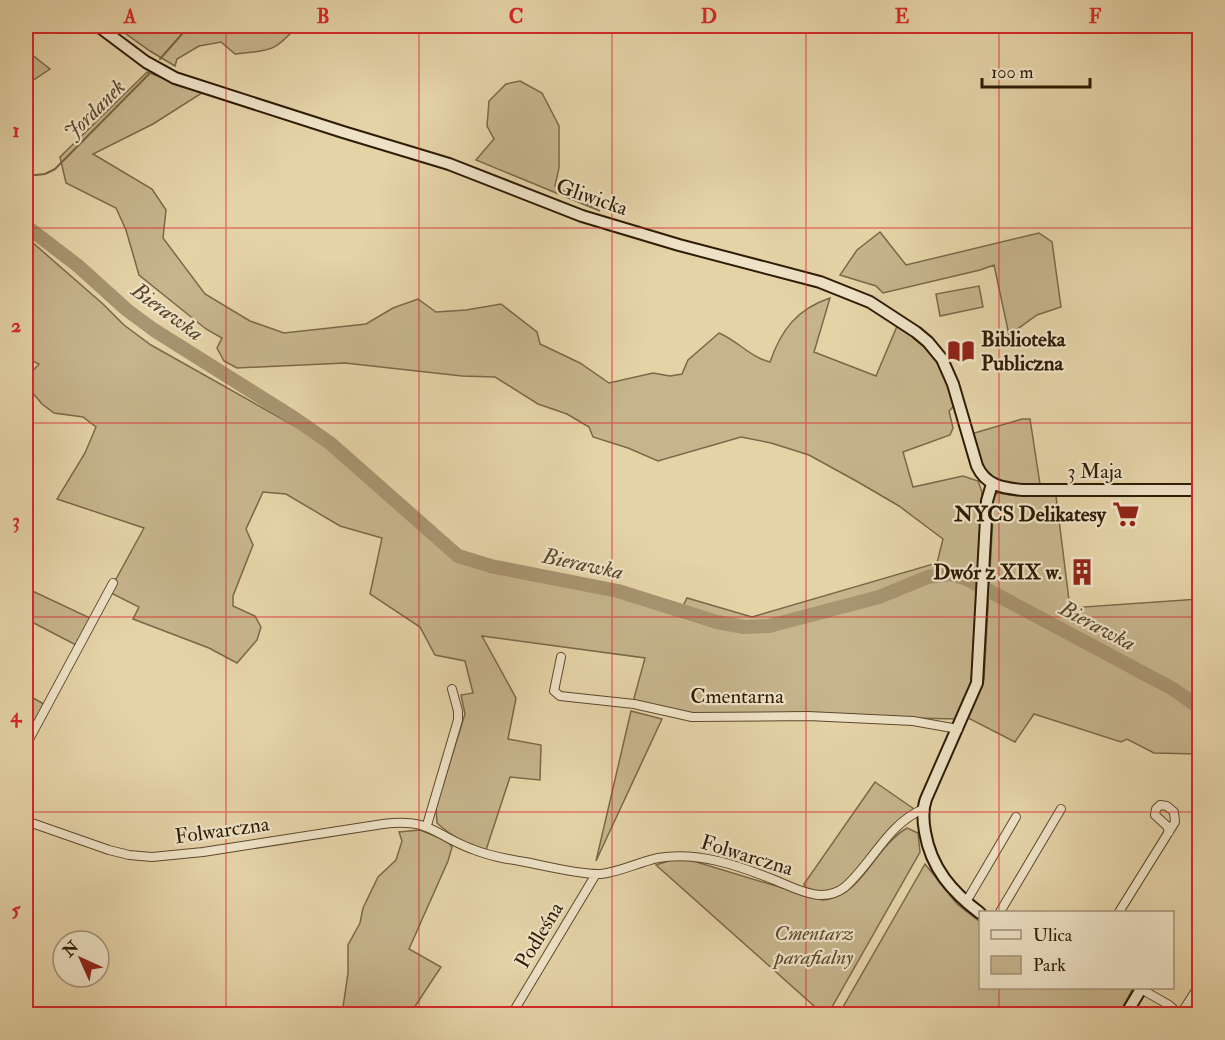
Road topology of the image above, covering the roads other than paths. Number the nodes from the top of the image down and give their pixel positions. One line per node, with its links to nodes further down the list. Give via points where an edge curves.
1 (98, 26): 2 (main road, Gliwicka, via 146,63 175,78 449,164 589,219 820,282 870,302 922,336 942,359 976,466)
2 (992, 484): 3 (main road, 3 Maja, via 1023,490); 7 (main road, via 987,496 977,683)
3 (1200, 490)
4 (113, 583): 8 (street)
5 (561, 657): 7 (street, Cmentarna, via 554,691 560,696 634,704 692,717 896,720)
6 (452, 689): 13 (street, via 458,720)
7 (958, 729): 9 (main road)
8 (26, 745)
9 (923, 809): 15 (street, Folwarczna, via 892,831 848,884 830,895 812,894 693,856 656,859); 16 (main road, via 934,863)
10 (1061, 809): 17 (street)
11 (1016, 817): 16 (street)
12 (26, 821): 13 (street, Folwarczna, via 97,847 146,856 192,853 390,823)
13 (427, 825): 15 (street, Folwarczna, via 466,847 490,855)
14 (1169, 832): 18 (street)
15 (596, 874): 23 (street, Podleśna)
16 (966, 902): 19 (main road)
17 (1001, 911)
18 (1120, 911)
19 (979, 912)
20 (1200, 984): 25 (street)
21 (1139, 989): 24 (main road)
22 (1142, 989): 25 (street)
23 (512, 1014)
24 (1126, 1014)
25 (1180, 1014)

